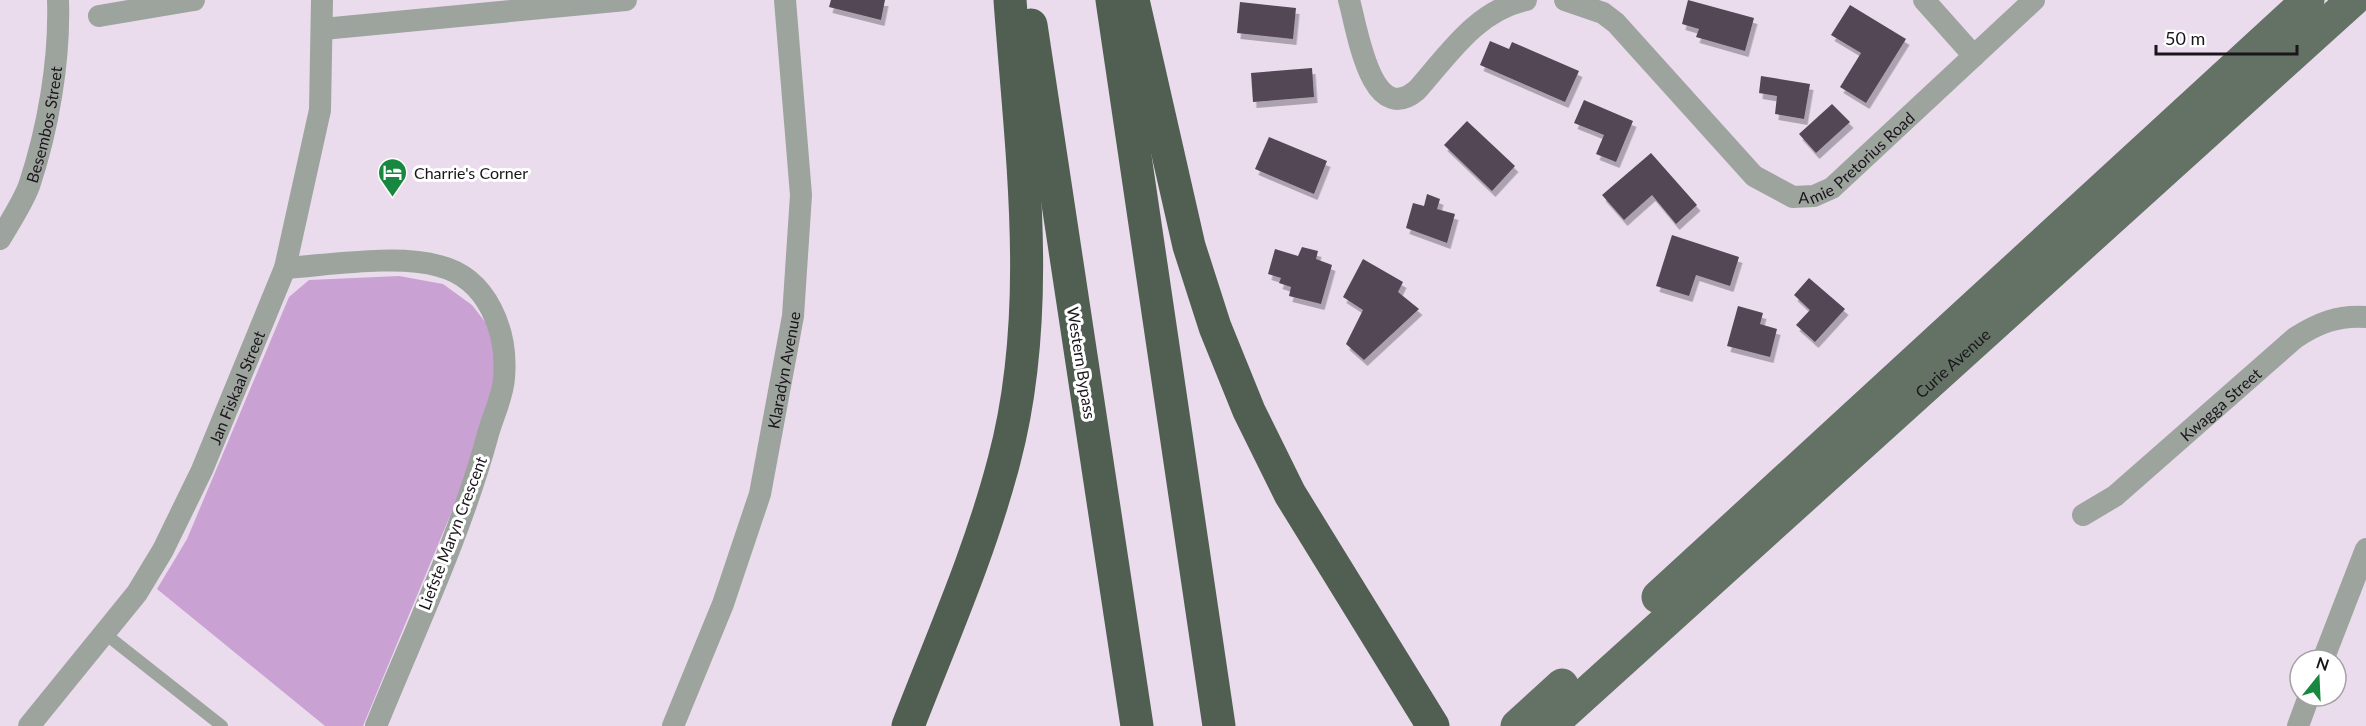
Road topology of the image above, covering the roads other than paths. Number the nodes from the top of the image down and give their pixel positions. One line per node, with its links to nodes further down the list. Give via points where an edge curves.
1 (58, 0): 20 (street, Besembos Street, via 51,90 41,141 28,188)
2 (194, 0): 17 (street)
3 (322, 0): 18 (street, Jan Fiskaal Street)
4 (626, 0): 18 (street)
5 (785, 0): 32 (street, Klaradyn Avenue, via 801,195 793,316 760,494 723,604)
6 (1010, 0): 33 (highway, via 1028,291 1019,383 1005,460 984,528 959,602)
7 (1028, 0): 34 (highway, Western Bypass)
8 (1112, 0): 35 (highway)
9 (1133, 0): 36 (highway, via 1189,246 1215,327 1249,411 1290,494)
10 (1349, 0): 11 (street, via 1376,87 1400,100 1417,90 1476,23 1510,3)
11 (1526, 0)
12 (1565, 0): 19 (street, Amie Pretorius Road, via 1603,13 1616,23 1754,176 1793,197 1814,196 1832,188)
13 (1924, 0): 19 (street)
14 (2034, 0): 19 (street, Amie Pretorius Road)
15 (2353, 0): 38 (main road, Curie Avenue)
16 (2305, 2): 37 (main road, Curie Avenue)
17 (99, 16)
18 (323, 29): 21 (street, Jan Fiskaal Street, via 320,110)
19 (1974, 56)
20 (0, 239)
21 (285, 268): 26 (street, Jan Fiskaal Street, via 175,526 137,593); 31 (street, Liefste Maryn Crescent, via 402,261 440,266 465,278 479,292 492,308 503,337 504,380 475,483)
22 (2366, 317): 23 (street, Kwagga Street, via 2328,320 2295,338 2115,496)
23 (2083, 515)
24 (2366, 549): 25 (street)
25 (2360, 584): 27 (street)
26 (104, 633): 29 (street, Jan Fiskaal Street); 30 (lane)
27 (2329, 648)
28 (2305, 708): 39 (street)
29 (29, 726)
30 (222, 726)
31 (376, 726)
32 (673, 726)
33 (908, 726)
34 (1137, 726)
35 (1220, 726)
36 (1433, 726)
37 (1517, 726)
38 (1550, 726)
39 (2298, 726)

